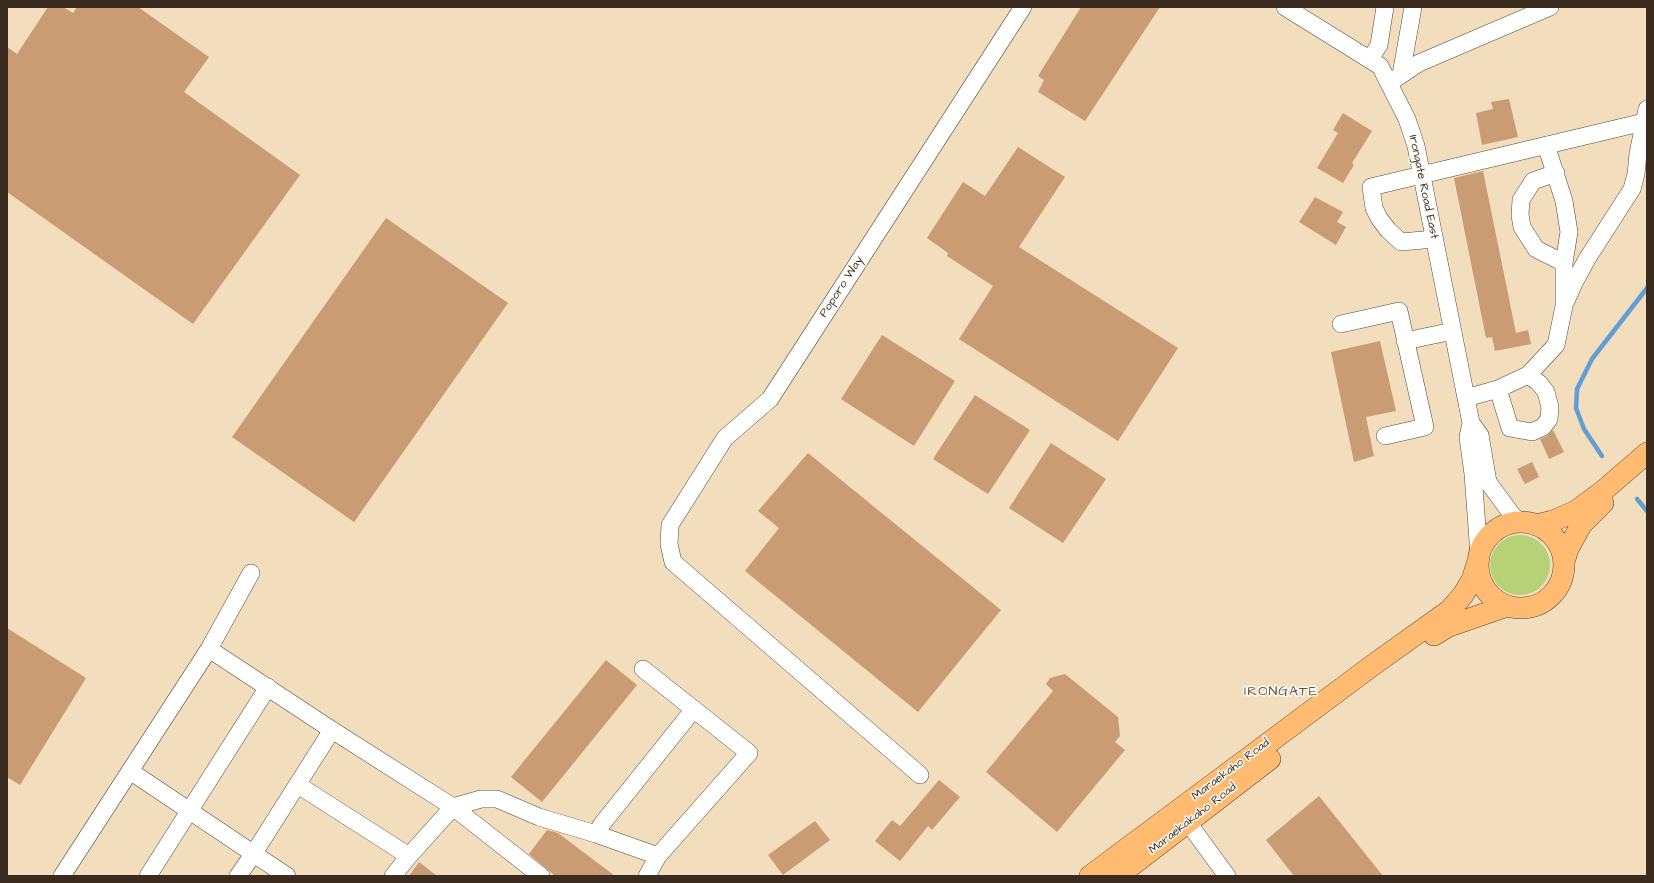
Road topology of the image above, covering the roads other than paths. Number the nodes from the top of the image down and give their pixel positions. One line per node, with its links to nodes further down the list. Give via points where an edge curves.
1 (1023, 7): 37 (street, Poporo Way, via 770,399 724,438 670,525 669,544 673,562)
2 (1285, 7): 6 (street, Irongate Road East)
3 (1385, 7): 6 (street, via 1379,45)
4 (1413, 7): 7 (street)
5 (1550, 7): 7 (street, via 1419,63)
6 (1370, 60): 7 (street, Irongate Road East)
7 (1395, 79): 11 (street, Irongate Road East)
8 (1646, 115): 9 (street); 14 (street, via 1632,188 1587,259)
9 (1546, 145): 10 (street); 11 (street)
10 (1556, 173): 13 (street, via 1569,232); 13 (street, via 1533,181 1521,200 1520,215 1522,227 1536,249)
11 (1422, 174): 12 (street, Irongate Road East); 12 (street, via 1371,187 1371,195 1379,218 1401,242)
12 (1434, 239): 16 (street, Irongate Road East)
13 (1564, 263): 14 (street)
14 (1564, 306): 18 (street, via 1556,344)
15 (1341, 324): 17 (street, via 1399,311)
16 (1452, 331): 17 (street); 20 (street, Irongate Road East)
17 (1405, 341): 22 (street, via 1425,427)
18 (1528, 375): 19 (street); 19 (street, via 1546,392 1550,407 1549,419 1543,427 1532,432 1510,428)
19 (1498, 389): 20 (street)
20 (1466, 398): 21 (street, Irongate Road East)
21 (1471, 423): 25 (street, via 1480,434 1488,482 1513,516); 26 (street, via 1468,437 1474,474)
22 (1385, 436)
23 (1647, 453): 25 (main road, via 1576,511 1553,521)
24 (1647, 469): 27 (main road, via 1594,511 1582,525 1568,549)
25 (1529, 524): 26 (main road, via 1515,522 1502,526 1490,535); 27 (main road, via 1542,527 1553,536 1561,548)
26 (1478, 558): 29 (main road, via 1479,575 1485,589 1494,599); 32 (main road, Maraekakaho Road, via 1472,580 1450,610)
27 (1564, 562): 29 (main road, via 1563,576 1558,588 1548,599 1536,606)
28 (250, 573): 30 (street)
29 (1507, 606): 32 (main road, via 1449,626)
30 (209, 649): 33 (street); 36 (street)
31 (643, 669): 34 (street)
32 (1377, 669): 41 (main road, Maraekakaho Road)
33 (268, 687): 35 (street); 40 (street)
34 (694, 709): 42 (street); 45 (street, via 749,754)
35 (332, 730): 38 (street); 39 (street)
36 (130, 771): 40 (street); 46 (street)
37 (920, 775)
38 (298, 785): 43 (street); 44 (street)
39 (453, 807): 42 (street, via 481,799 497,799 539,817); 44 (street); 51 (street)
40 (190, 811): 43 (street); 47 (street)
41 (1183, 816): 53 (main road); 54 (main road, Maraekakaho Road); 55 (street)
42 (596, 834): 45 (street)
43 (254, 853): 48 (street); 49 (street)
44 (409, 856): 50 (street)
45 (658, 856): 52 (street)
46 (62, 876)
47 (148, 876)
48 (238, 876)
49 (287, 876)
50 (393, 876)
51 (541, 876)
52 (647, 876)
53 (1090, 876)
54 (1118, 876)
55 (1227, 876)

